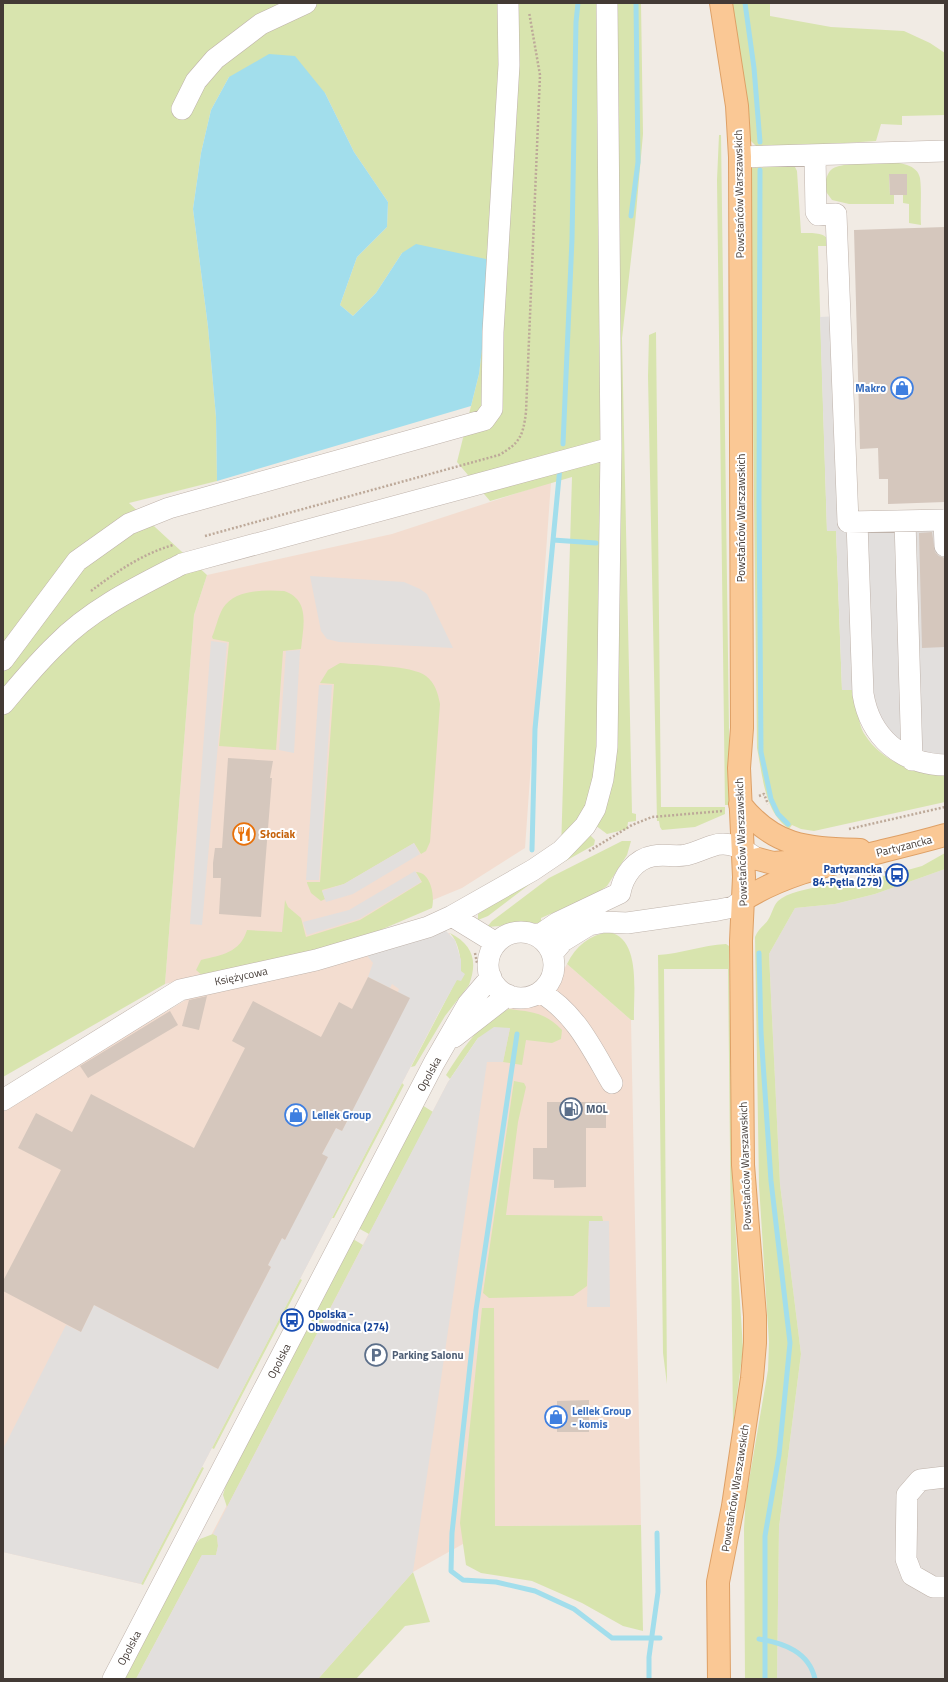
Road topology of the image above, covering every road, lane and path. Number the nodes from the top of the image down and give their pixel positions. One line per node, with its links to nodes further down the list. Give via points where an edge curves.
1 (306, 3): 5 (street, via 261,24 214,60 196,81)
2 (607, 3): 9 (street, Księżycowa)
3 (721, 3): 8 (main road, Powstańców Warszawskich, via 737,106)
4 (518, 4): 13 (path, via 540,75 524,433 514,446 499,455); 17 (street, via 509,65 492,409 484,420 169,508 129,524 78,561)
5 (182, 109)
6 (945, 151): 7 (street)
7 (815, 155): 8 (street); 12 (street, via 816,212 818,215 836,214 848,522)
8 (740, 157): 21 (main road, Powstańców Warszawskich)
9 (611, 448): 18 (street, via 182,564 122,594 78,626 56,644); 31 (street, Księżycowa, via 608,747 595,809 585,826 561,851)
10 (945, 520): 11 (street); 15 (street)
11 (905, 521): 12 (street); 19 (street)
12 (857, 522): 19 (street, via 863,694 866,708 877,732 902,755)
13 (204, 536)
14 (175, 545): 16 (path, via 122,568)
15 (945, 546)
16 (85, 596)
17 (3, 660)
18 (3, 704)
19 (912, 760): 20 (street)
20 (945, 765)
21 (740, 803): 23 (path, via 764,794); 24 (path, via 730,810); 27 (main road, via 748,814 782,840 817,847); 28 (main road, Powstańców Warszawskich)
22 (945, 807): 25 (path)
23 (769, 808)
24 (668, 815)
25 (847, 829)
26 (945, 835): 27 (main road, Partyzancka)
27 (885, 851): 29 (main road, Partyzancka)
28 (751, 854): 29 (main road, Partyzancka, via 773,863); 30 (main road, Powstańców Warszawskich); 32 (street, via 723,844 688,855 653,856 645,859 627,874 620,893 556,923)
29 (840, 861): 30 (main road, Partyzancka, via 793,876)
30 (743, 900): 34 (street, via 733,907 718,910 627,923 604,922 589,925 563,941); 44 (main road, Powstańców Warszawskich, via 743,1165 755,1343 734,1506 718,1582)
31 (452, 916): 33 (street); 40 (street, Księżycowa, via 428,927 316,960 180,990)
32 (538, 936): 33 (street, via 511,933); 34 (street)
33 (496, 943): 35 (street, via 488,960)
34 (552, 954): 36 (street, via 554,971)
35 (491, 978): 37 (street, via 495,985); 38 (street, Opolska, via 468,1004)
36 (540, 992): 37 (street, via 524,998); 39 (street, via 562,1008 581,1029)
37 (508, 995): 38 (street, Opolska)
38 (446, 1044): 43 (street, Opolska, via 423,1083)
39 (612, 1083)
40 (3, 1100)
41 (945, 1477): 42 (street, via 920,1480 907,1495 906,1559 912,1575 934,1587)
42 (945, 1588)
43 (113, 1679)
44 (719, 1679)

